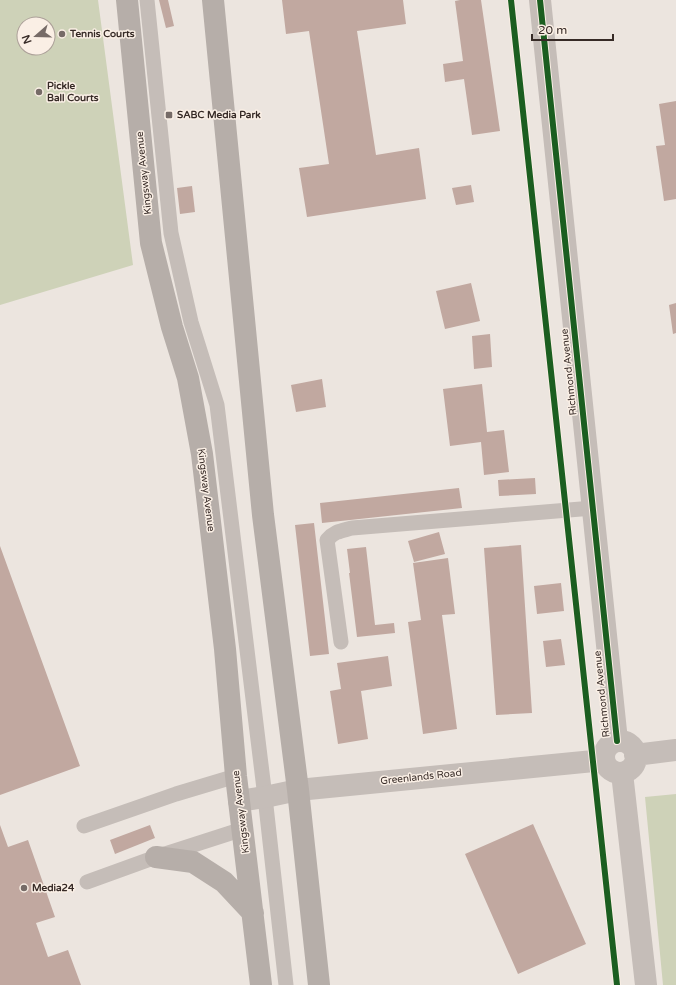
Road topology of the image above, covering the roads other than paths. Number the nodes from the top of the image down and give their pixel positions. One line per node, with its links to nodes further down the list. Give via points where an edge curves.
1 (126, 0): 12 (main road, Kingsway Avenue, via 152,243 172,327 188,378 202,454 225,649)
2 (147, 0): 14 (lane, via 171,233 191,322 217,405)
3 (213, 0): 13 (main road, via 263,515)
4 (540, 0): 5 (street, Richmond Avenue)
5 (593, 508): 6 (lane, via 338,531 327,540); 7 (street, Richmond Avenue)
6 (341, 642)
7 (617, 741): 9 (street, via 626,743 634,750); 10 (street, via 605,750)
8 (676, 750): 9 (street)
9 (635, 755): 11 (street, via 634,764 627,772)
10 (604, 760): 11 (street, via 612,771); 13 (street, Greenlands Road)
11 (622, 773): 24 (street)
12 (236, 776): 15 (main road, Kingsway Avenue); 16 (lane)
13 (298, 790): 14 (street, Greenlands Road); 23 (main road)
14 (265, 797): 15 (street, Greenlands Road); 22 (lane)
15 (239, 801): 17 (main road, Kingsway Avenue)
16 (84, 826)
17 (243, 829): 18 (lane); 20 (main road, Kingsway Avenue)
18 (156, 857): 19 (lane); 20 (main road, via 193,862 224,882)
19 (87, 882)
20 (253, 913): 21 (main road, Kingsway Avenue)
21 (261, 985)
22 (286, 985)
23 (319, 985)
24 (646, 985)

